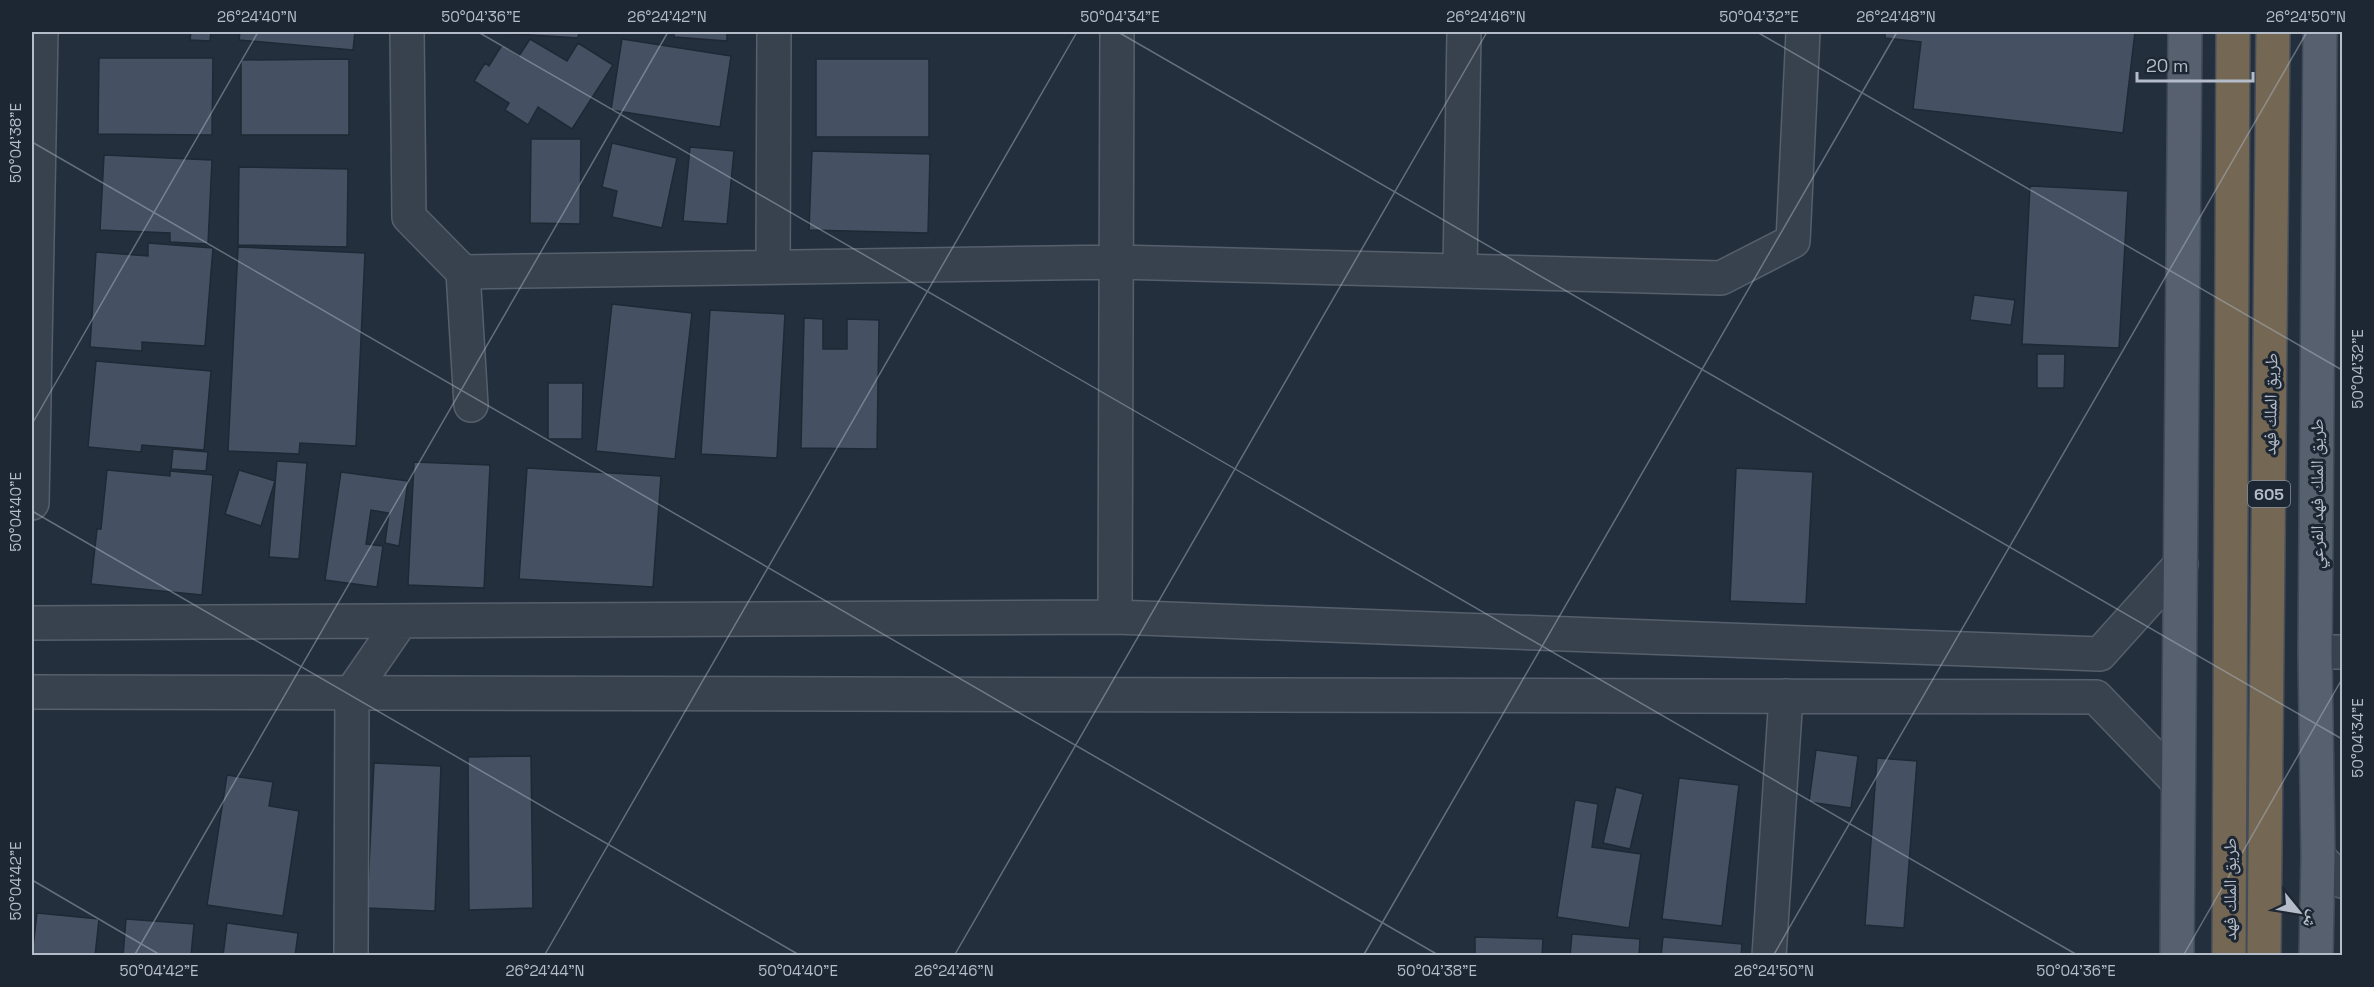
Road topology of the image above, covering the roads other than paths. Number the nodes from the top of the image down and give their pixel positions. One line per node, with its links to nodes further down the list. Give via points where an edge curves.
1 (41, 32): 16 (street)
2 (407, 32): 14 (street, via 409,217)
3 (774, 32): 12 (street)
4 (1117, 32): 11 (street)
5 (1464, 32): 13 (street)
6 (1803, 32): 13 (street, via 1792,241 1721,278)
7 (2185, 32): 17 (main road)
8 (2233, 32): 31 (highway, طريق الملك فهد / 605)
9 (2273, 32): 32 (highway, طريق الملك فهد / 605)
10 (2320, 32): 21 (main road, طريق الملك فهد الفرعي)
11 (1117, 262): 12 (street); 13 (street); 18 (street)
12 (773, 267): 14 (street)
13 (1460, 271)
14 (462, 272): 15 (street)
15 (471, 405)
16 (32, 503)
17 (2181, 564): 18 (street, via 2100,654); 25 (main road)
18 (1116, 617): 19 (street)
19 (401, 621): 20 (street); 23 (street)
20 (32, 623)
21 (2329, 652): 26 (main road, طريق الملك فهد الفرعي)
22 (32, 692): 23 (street)
23 (352, 692): 24 (street); 28 (street)
24 (1786, 696): 25 (street, via 2096,697); 29 (street)
25 (2177, 781): 30 (main road)
26 (2318, 857): 27 (street); 33 (main road, طريق الملك فهد الفرعي)
27 (2343, 881)
28 (351, 956)
29 (1769, 956)
30 (2176, 956)
31 (2229, 956)
32 (2264, 956)
33 (2316, 956)

